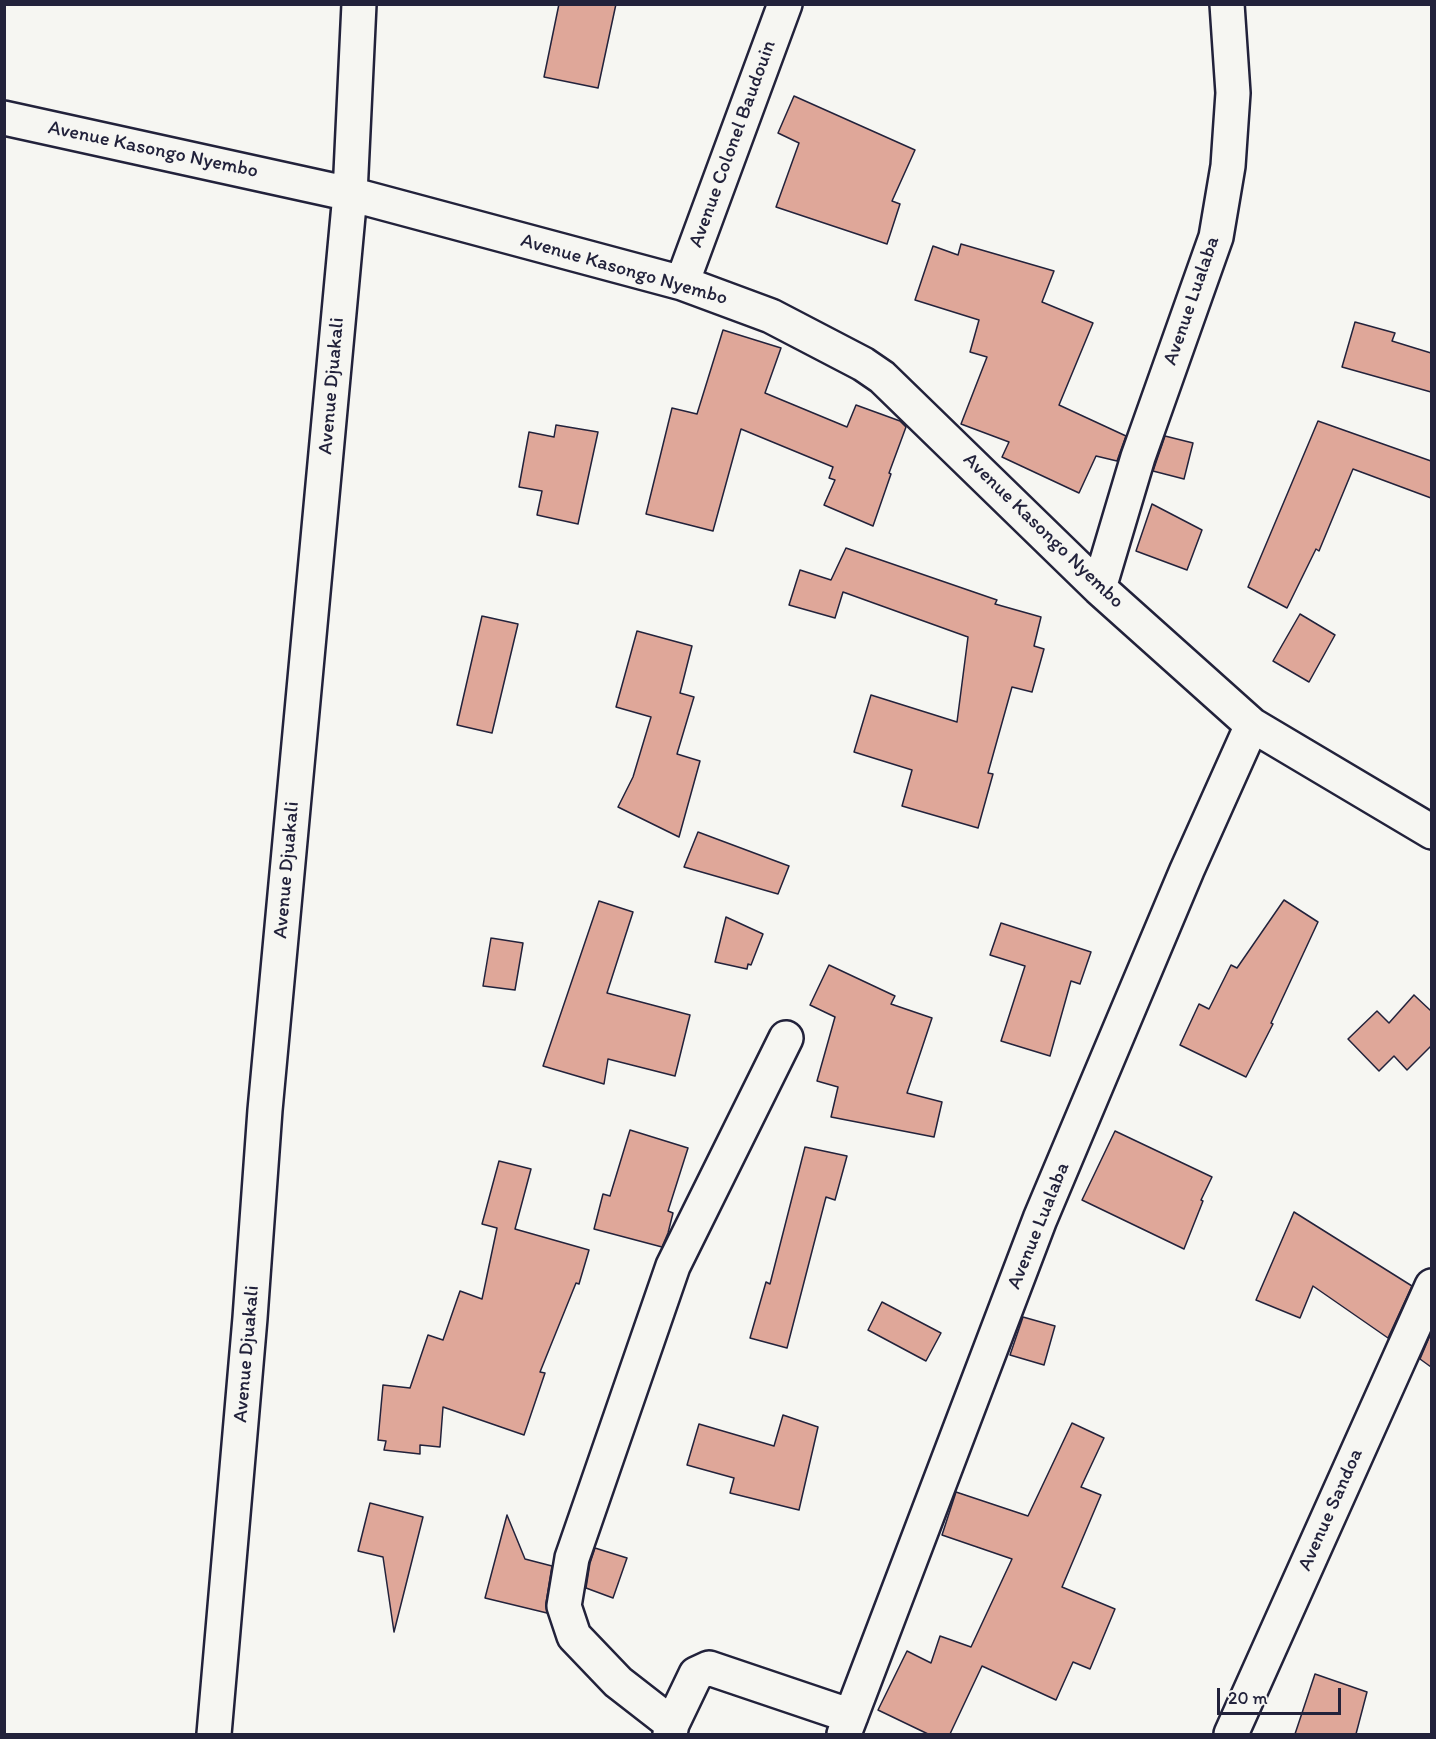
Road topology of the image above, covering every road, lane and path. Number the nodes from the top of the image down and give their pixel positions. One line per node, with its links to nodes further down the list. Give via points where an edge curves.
1 (359, 4): 5 (street, Avenue Djuakali)
2 (785, 4): 6 (street, Avenue Colonel Baudouin)
3 (1227, 4): 7 (street, Avenue Lualaba, via 1233,93 1216,237 1138,457)
4 (4, 118): 5 (street, Avenue Kasongo Nyembo)
5 (350, 194): 6 (street, Avenue Kasongo Nyembo); 14 (street, Avenue Djuakali, via 266,1098)
6 (682, 283): 7 (street, Avenue Kasongo Nyembo, via 771,316 882,377)
7 (1099, 588): 8 (street, Avenue Kasongo Nyembo)
8 (1251, 724): 9 (street, Avenue Kasongo Nyembo); 12 (street, Avenue Lualaba, via 1040,1219)
9 (1431, 832)
10 (786, 1038): 13 (street, via 673,1266 572,1558 564,1606 574,1636)
11 (1431, 1286): 15 (street, Avenue Sandoa)
12 (848, 1725): 13 (street, via 709,1668 696,1674)
13 (671, 1729)
14 (214, 1734)
15 (1231, 1734)

